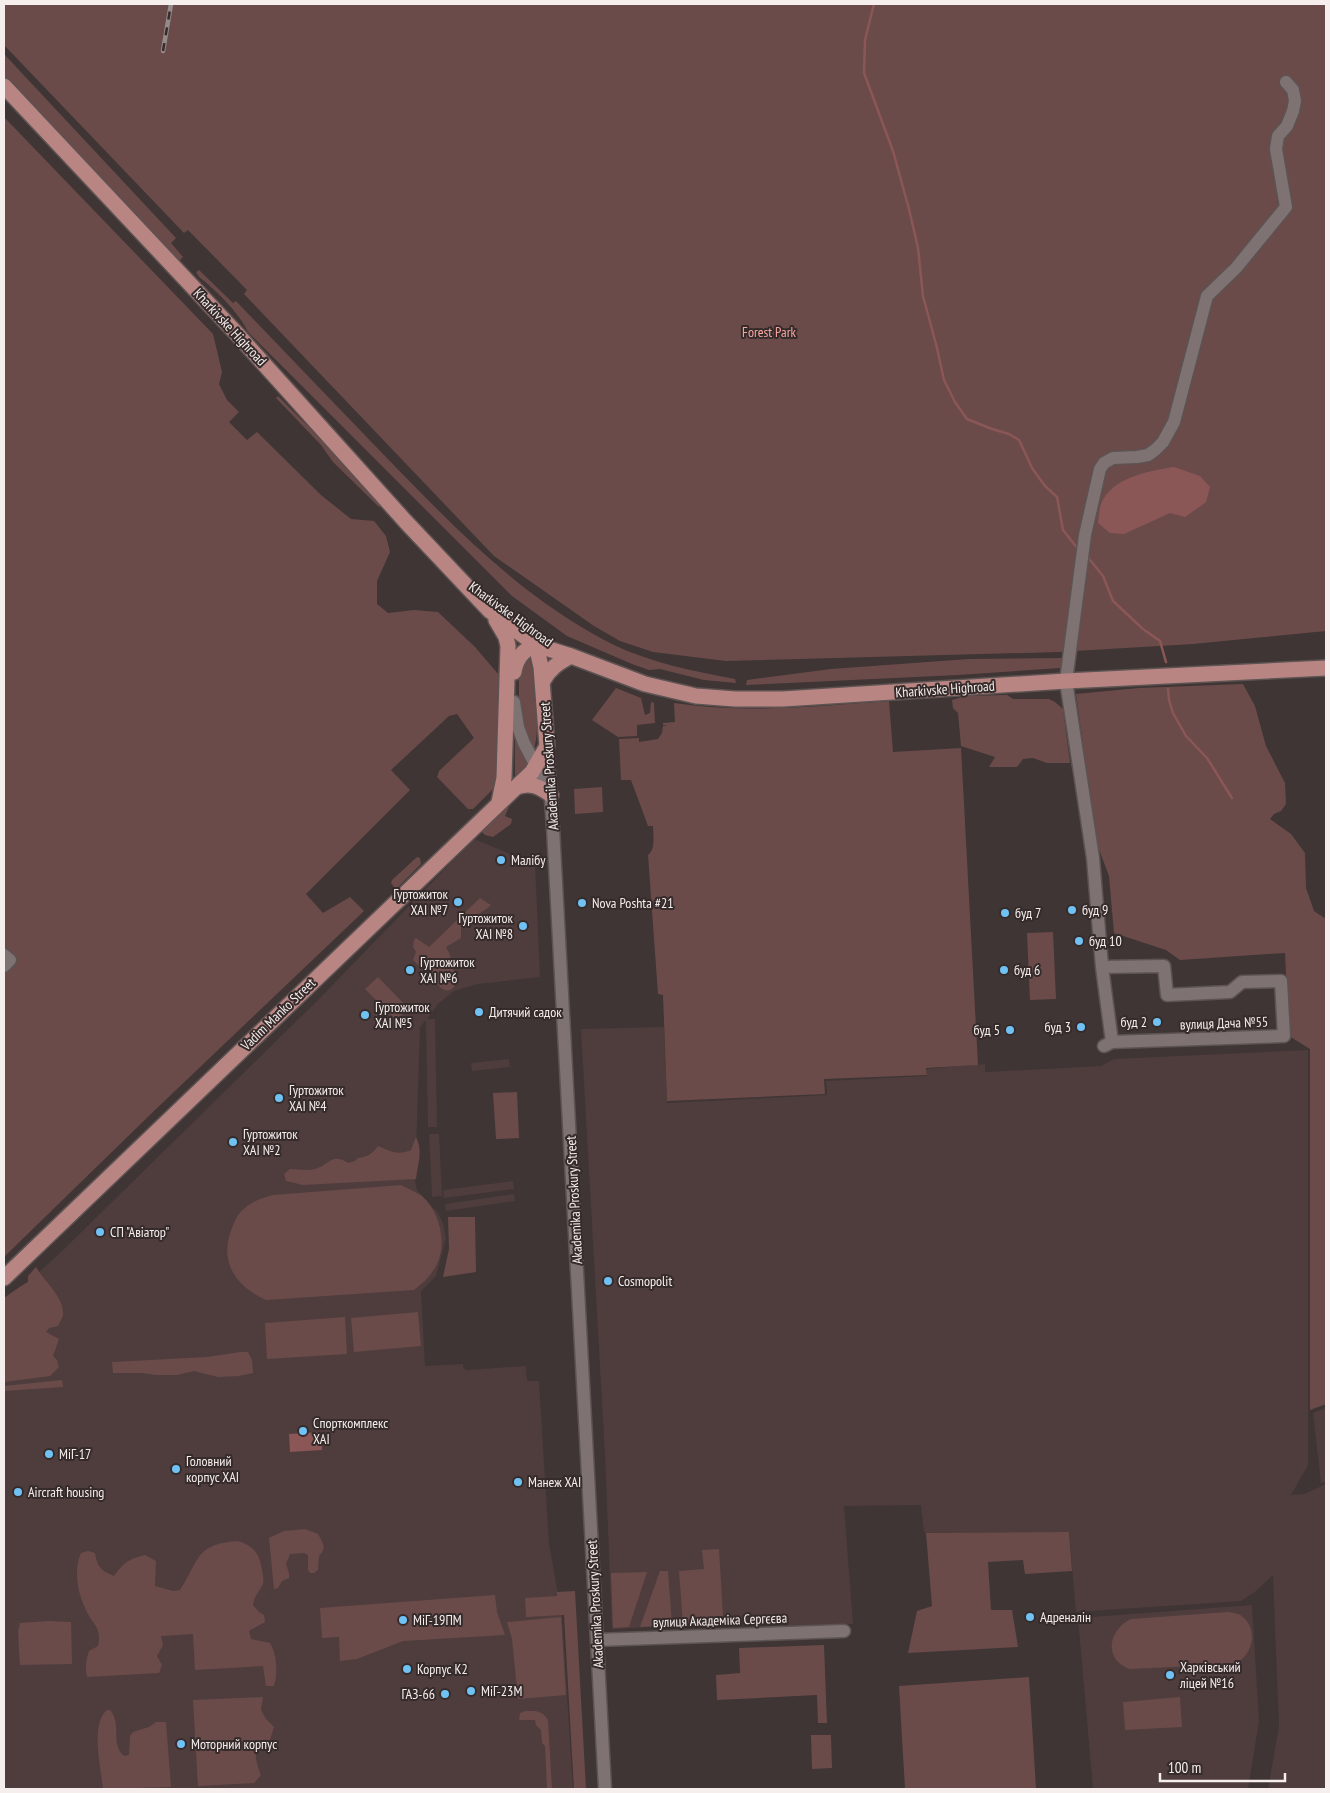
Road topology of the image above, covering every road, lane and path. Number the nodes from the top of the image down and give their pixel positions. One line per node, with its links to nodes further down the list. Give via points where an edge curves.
1 (1286, 82): 12 (street, вулиця Дача №55, via 1293,90 1293,111 1288,126 1278,136 1276,149 1286,207 1236,268 1207,296 1174,422 1163,442 1148,455 1113,458 1100,469 1082,554)
2 (4, 86): 3 (main road, Kharkivske Highroad)
3 (453, 570): 4 (main road, Kharkivske Highroad); 5 (main road, Kharkivske Highroad)
4 (490, 611): 6 (main road); 7 (main road, Kharkivske Highroad)
5 (515, 619): 7 (main road, Akademika Proskury Street); 8 (main road, Kharkivske Highroad)
6 (508, 641): 10 (main road); 18 (main road, via 506,759)
7 (536, 646): 8 (main road, Kharkivske Highroad); 10 (main road, via 517,659); 11 (main road, Akademika Proskury Street)
8 (566, 654): 11 (main road); 12 (main road, Kharkivske Highroad, via 645,684 720,699 784,699)
9 (1326, 668): 12 (main road, Kharkivske Highroad)
10 (514, 672): 13 (main road)
11 (543, 681): 14 (main road, Akademika Proskury Street)
12 (1066, 681): 21 (street, вулиця Дача №55, via 1093,858)
13 (514, 702): 15 (street, via 518,727); 18 (main road, via 509,778)
14 (547, 746): 15 (main road, Vadim Manko Street); 17 (street, Akademika Proskury Street)
15 (536, 766): 16 (main road, Vadim Manko Street); 17 (street)
16 (517, 787): 17 (main road, via 534,785); 18 (main road, Vadim Manko Street)
17 (551, 795): 24 (street, Akademika Proskury Street)
18 (499, 802): 22 (main road, Vadim Manko Street)
19 (4, 955): 20 (street, via 10,960)
20 (4, 966)
21 (1102, 967): 21 (street, вулиця Дача №55, via 1164,966 1167,995 1230,992 1242,982 1281,981 1284,1036 1108,1044)
22 (4, 1278)
23 (844, 1631): 24 (street, вулиця Академіка Сергєєва)
24 (597, 1640): 25 (street, Akademika Proskury Street)
25 (606, 1789)

